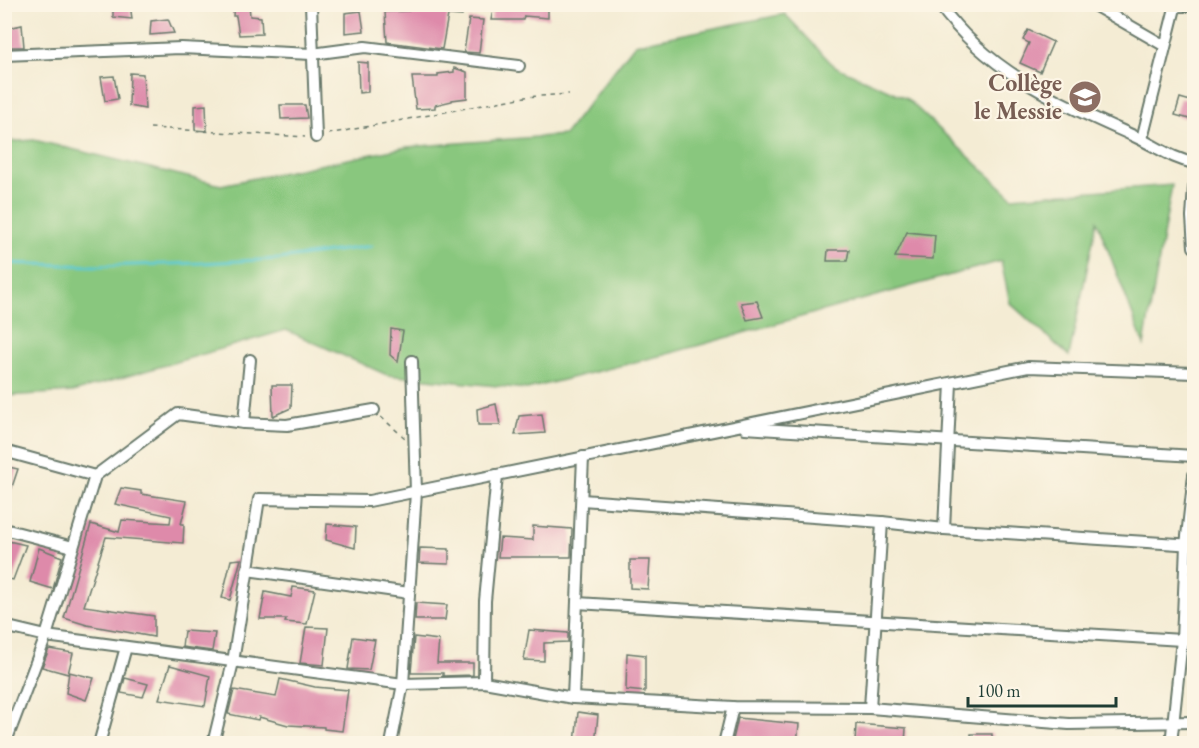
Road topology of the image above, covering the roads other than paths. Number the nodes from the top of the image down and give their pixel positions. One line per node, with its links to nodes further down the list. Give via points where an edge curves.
1 (311, 4): 7 (street)
2 (939, 4): 11 (street, via 955,26 1011,75)
3 (1092, 4): 6 (street)
4 (1176, 5): 5 (street); 6 (street)
5 (1194, 6)
6 (1165, 46): 11 (street)
7 (312, 54): 8 (street, via 181,48); 9 (street, via 365,47); 10 (street)
8 (4, 55)
9 (519, 66)
10 (316, 137)
11 (1142, 140): 12 (street, via 1165,154)
12 (1194, 163)
13 (1194, 187): 14 (street)
14 (1194, 234): 15 (street)
15 (1194, 247)
16 (250, 360): 21 (street)
17 (412, 361): 30 (street)
18 (1194, 374): 19 (street, via 1028,367)
19 (951, 383): 22 (street); 23 (street)
20 (374, 410): 21 (street, via 288,425)
21 (244, 423): 29 (street, via 178,414)
22 (730, 427): 23 (street); 26 (street)
23 (948, 441): 25 (street); 33 (street)
24 (4, 451): 29 (street)
25 (1194, 456)
26 (583, 457): 27 (street); 31 (street)
27 (497, 475): 30 (street); 47 (street, via 485,601)
28 (1194, 475): 35 (street)
29 (95, 476): 36 (street)
30 (416, 492): 37 (street, via 369,501 259,499); 38 (street)
31 (582, 500): 32 (street); 39 (street)
32 (882, 522): 33 (street); 40 (street)
33 (944, 529): 35 (street)
34 (4, 530): 36 (street)
35 (1190, 545): 44 (street)
36 (73, 547): 42 (street)
37 (247, 570): 38 (street); 46 (street)
38 (409, 593): 48 (street)
39 (577, 603): 40 (street); 49 (street)
40 (876, 621): 44 (street); 51 (street)
41 (4, 626): 42 (street)
42 (46, 636): 45 (street); 54 (street)
43 (1194, 638): 44 (street)
44 (1182, 640): 52 (street)
45 (126, 647): 46 (street); 56 (street)
46 (232, 662): 48 (street); 57 (street)
47 (484, 682): 48 (street); 49 (street)
48 (403, 684): 58 (street)
49 (573, 698): 50 (street)
50 (733, 707): 51 (street); 59 (street)
51 (870, 708): 52 (street, via 1070,724)
52 (1174, 722): 53 (street); 60 (street)
53 (1194, 722)
54 (8, 725): 55 (street)
55 (5, 744)
56 (99, 744)
57 (213, 744)
58 (391, 744)
59 (724, 744)
60 (1171, 744)

